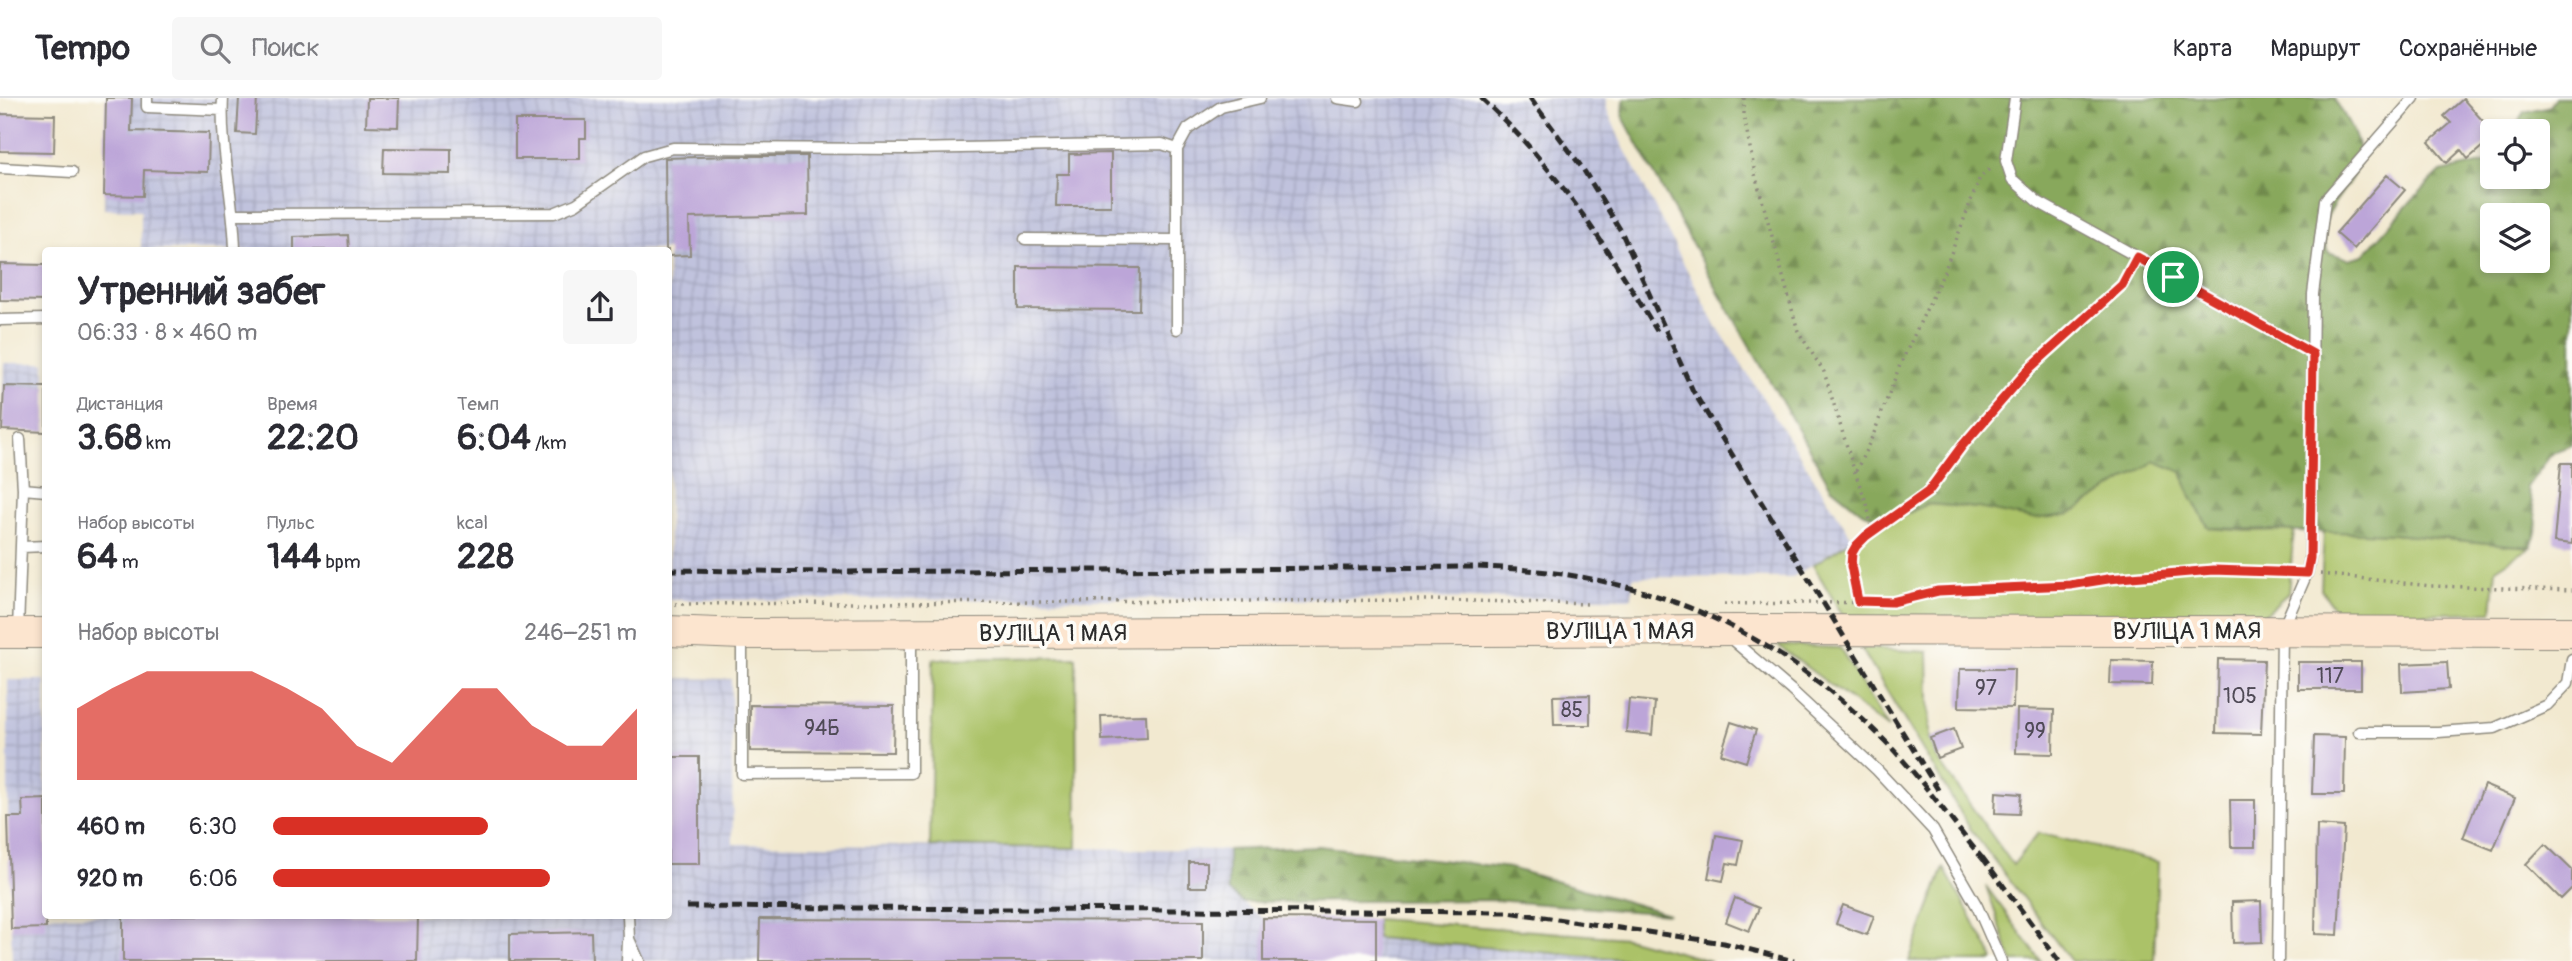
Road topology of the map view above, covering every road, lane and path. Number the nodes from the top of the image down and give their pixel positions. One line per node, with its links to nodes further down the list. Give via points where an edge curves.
1 (147, 98): 8 (lane, via 147,107)
2 (1260, 98): 9 (lane, via 1221,107 1188,129)
3 (1337, 98): 7 (lane)
4 (1744, 98): 23 (path, via 1755,174 1798,331 1824,372)
5 (2015, 98): 10 (lane)
6 (2414, 98): 21 (lane, via 2325,201 2313,295)
7 (1358, 101)
8 (223, 104): 13 (lane, via 226,172)
9 (1177, 149): 13 (lane, via 1162,144 673,148 644,156 576,204 554,213); 15 (lane)
10 (2006, 161): 17 (lane, via 2012,179 2038,202); 23 (path, via 1980,177 1944,272)
11 (0, 168): 12 (lane)
12 (72, 172)
13 (234, 214): 16 (lane)
14 (1025, 239): 15 (lane)
15 (1177, 240): 20 (lane)
16 (235, 247)
17 (2137, 257): 21 (lane); 26 (path, via 2122,285 2030,368 1928,492)
18 (42, 319): 19 (lane)
19 (0, 320)
20 (1177, 330)
21 (2313, 354): 29 (lane)
22 (20, 439): 24 (lane)
23 (1855, 473): 26 (path, via 1871,525)
24 (23, 489): 25 (lane); 28 (lane)
25 (42, 491)
26 (1866, 536): 31 (path, via 1852,553)
27 (42, 546): 28 (lane)
28 (22, 547): 38 (lane)
29 (2307, 573): 30 (path, via 2431,586); 31 (path, via 2213,570 2070,585 1938,591 1892,602); 36 (lane)
30 (2572, 590)
31 (1858, 601): 34 (path)
32 (672, 604): 33 (path, via 1445,600)
33 (1598, 605)
34 (1716, 617): 36 (street, ВУЛІЦА 1 МАЯ); 40 (street, ВУЛІЦА 1 МАЯ); 47 (lane, via 1868,761 1933,830 1978,906)
35 (672, 631): 39 (street, ВУЛІЦА 1 МАЯ)
36 (2282, 631): 37 (street, ВУЛІЦА 1 МАЯ); 48 (lane)
37 (2572, 632)
38 (21, 633)
39 (742, 634): 40 (street, ВУЛІЦА 1 МАЯ); 40 (lane, via 742,774 911,773)
40 (911, 634)
41 (2572, 659): 42 (lane, via 2568,683 2547,705 2495,728)
42 (2359, 732)
43 (628, 919): 44 (lane)
44 (629, 939): 45 (lane); 46 (lane)
45 (626, 961)
46 (639, 961)
47 (2001, 961)
48 (2278, 961)

